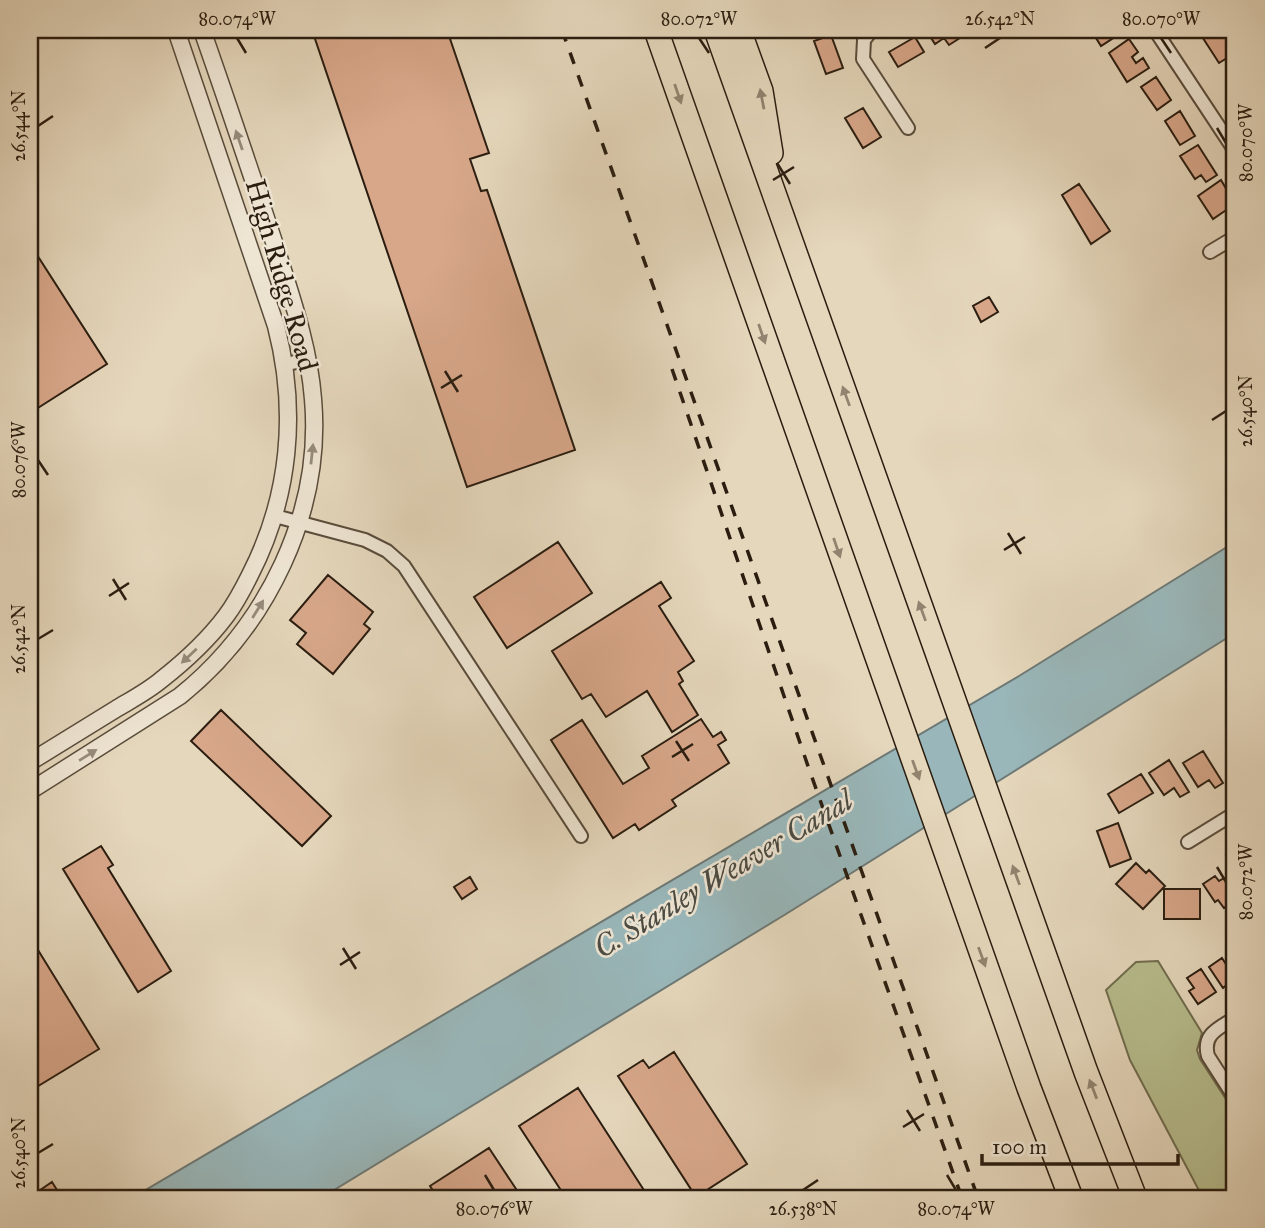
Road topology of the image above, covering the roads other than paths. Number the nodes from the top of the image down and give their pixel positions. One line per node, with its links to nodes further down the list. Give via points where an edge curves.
1 (176, 30): 9 (street, High Ridge Road)
2 (202, 30): 8 (street, High Ridge Road)
3 (656, 30): 28 (highway, one-way to 28)
4 (716, 30): 12 (highway)
5 (739, 30): 12 (highway, one-way to 5, via 761,91)
6 (1155, 30): 11 (street)
7 (871, 31): 10 (street, via 864,40 863,59)
8 (216, 72): 9 (street); 15 (street, High Ridge Road, one-way to 8, via 298,317)
9 (193, 79): 16 (street, High Ridge Road)
10 (908, 128)
11 (1235, 151)
12 (782, 214): 29 (highway, one-way to 12, via 1086,1072)
13 (1235, 237): 14 (street)
14 (1210, 252)
15 (308, 360): 16 (street); 18 (street, High Ridge Road, one-way to 15, via 310,477 314,428)
16 (285, 364): 17 (street, High Ridge Road, via 288,449)
17 (275, 516): 18 (street); 19 (street, High Ridge Road, one-way to 19, via 255,565 226,616 160,682)
18 (299, 521): 20 (street, High Ridge Road, one-way to 18, via 198,682 230,649 269,592); 24 (street, via 365,540 404,566)
19 (139, 695): 20 (street); 21 (street, High Ridge Road)
20 (151, 716): 22 (street, High Ridge Road, one-way to 20)
21 (30, 762)
22 (30, 791)
23 (1235, 813): 25 (street)
24 (581, 836)
25 (1188, 842)
26 (1235, 1018): 27 (street, via 1211,1033 1206,1048)
27 (1235, 1098)
28 (1071, 1198)
29 (1135, 1198)

